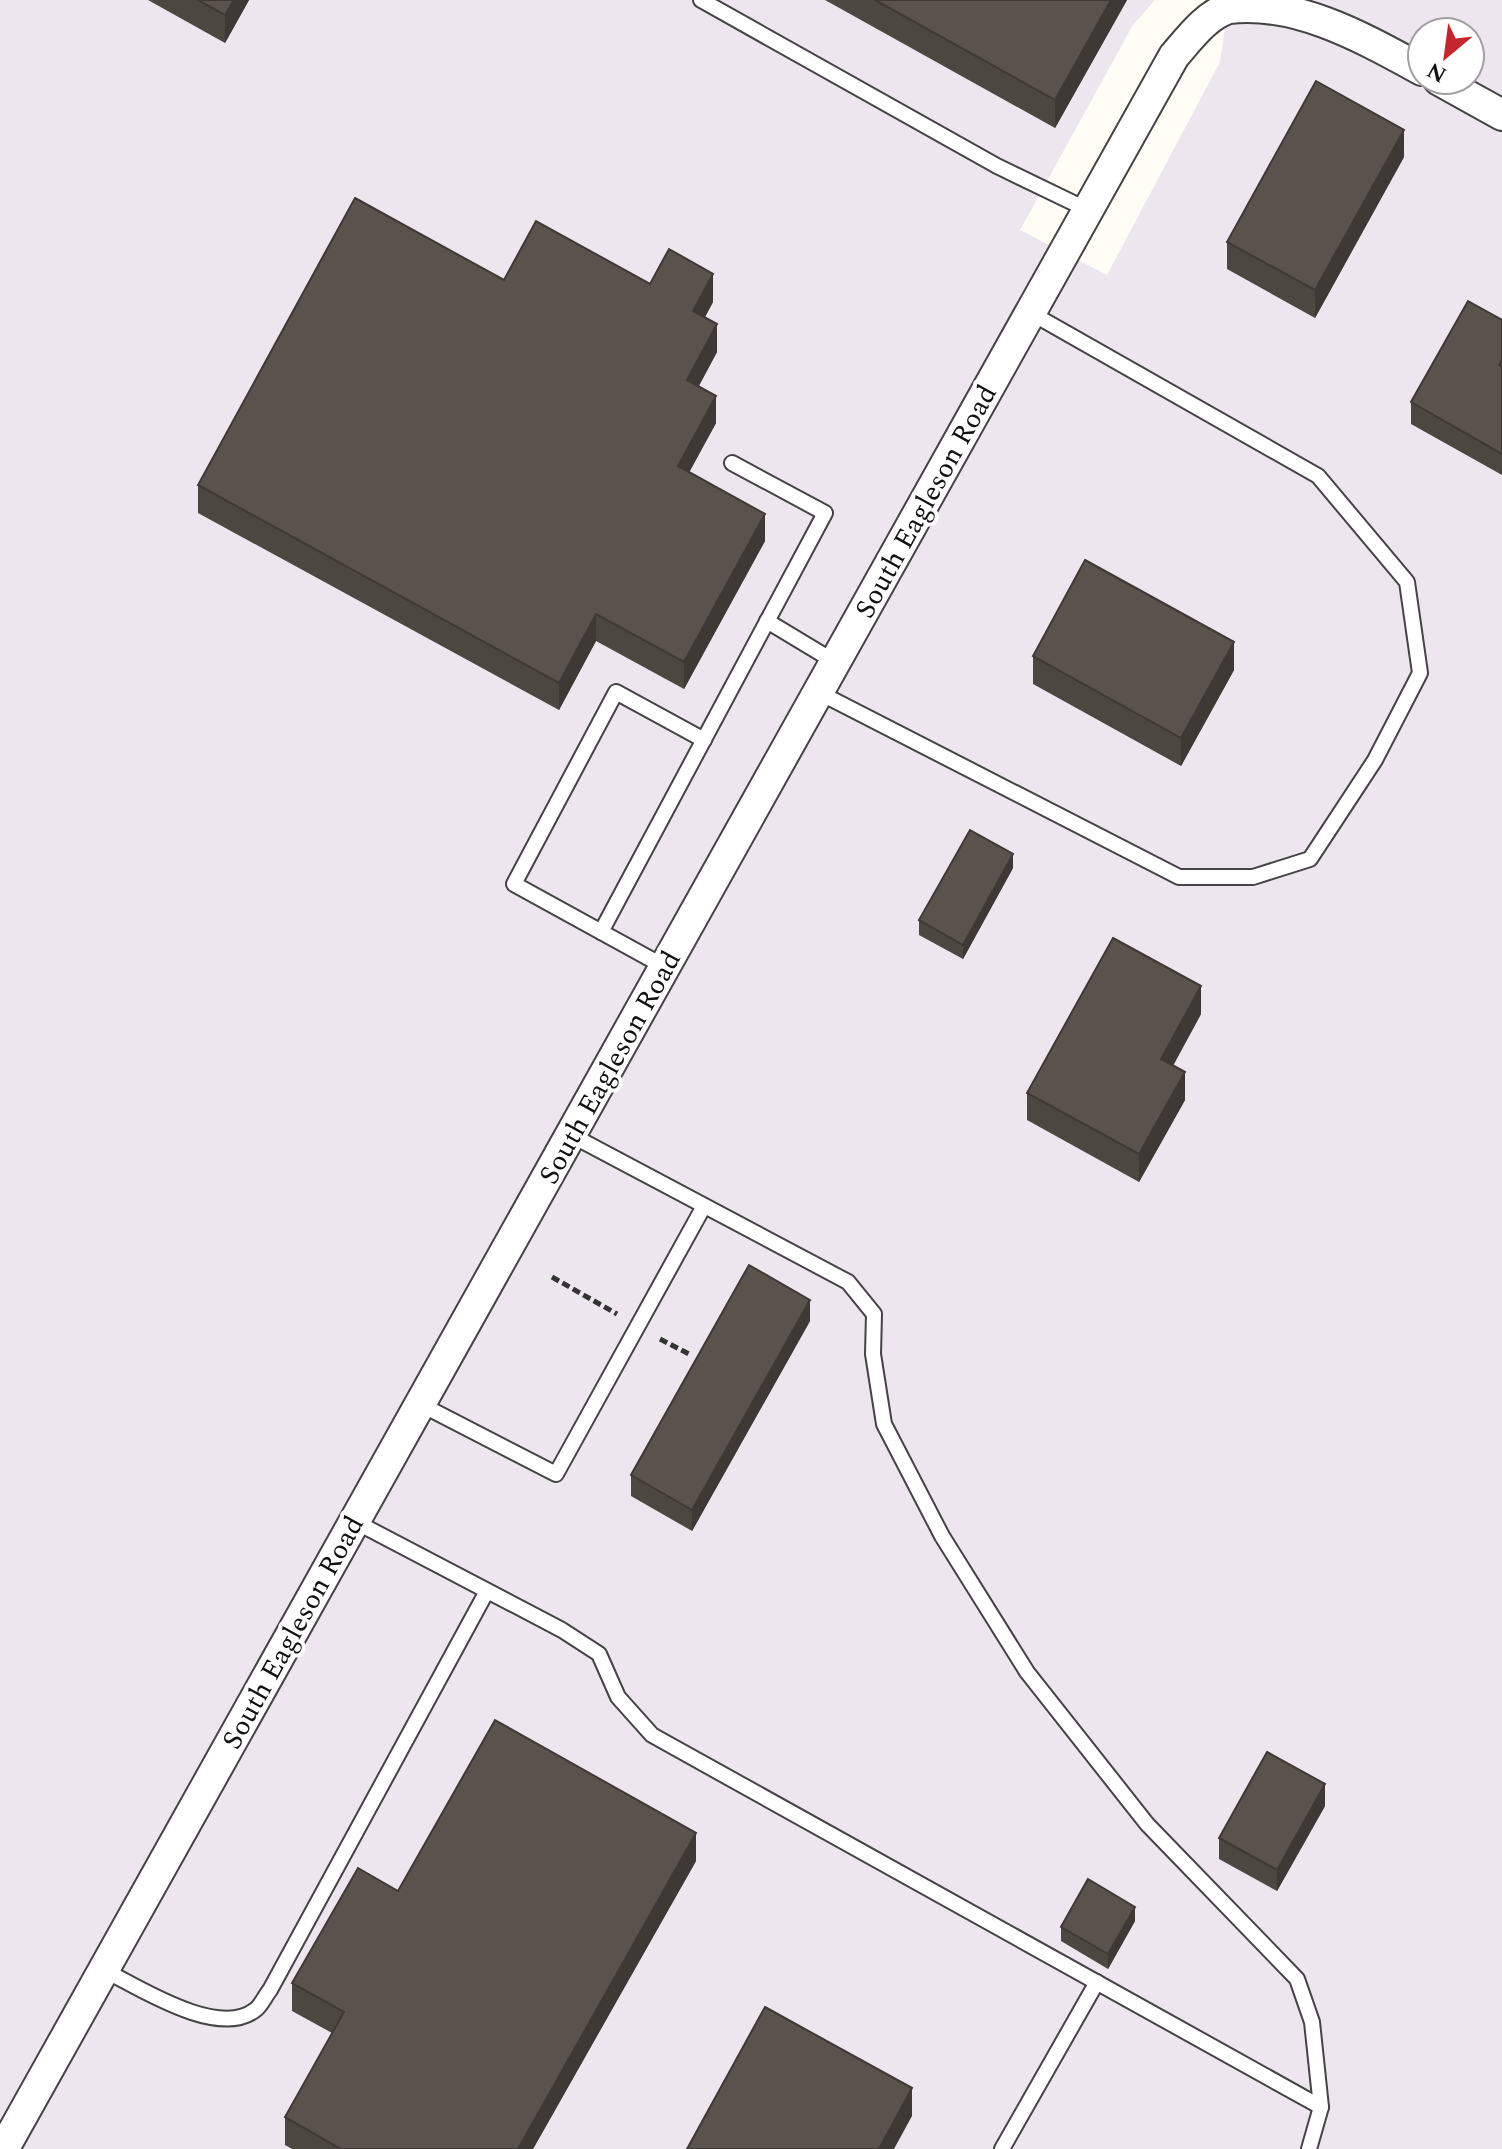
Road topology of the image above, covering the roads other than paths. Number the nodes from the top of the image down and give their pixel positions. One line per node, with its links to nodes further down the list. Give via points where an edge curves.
1 (701, 0): 7 (lane, via 997,166)
2 (1226, 4): 3 (street); 7 (street, South Eagleson Road, via 1174,56)
3 (1316, 5): 4 (street)
4 (1406, 60)
5 (1468, 96): 6 (street)
6 (1502, 115)
7 (1088, 210): 8 (street, South Eagleson Road)
8 (1031, 313): 11 (street, South Eagleson Road); 12 (lane, via 1318,476 1407,582 1420,673 1375,760 1310,859 1253,877 1179,877)
9 (732, 463): 10 (lane, via 825,513)
10 (767, 621): 11 (lane); 13 (lane)
11 (835, 662): 12 (street, South Eagleson Road)
12 (818, 692): 15 (street, South Eagleson Road)
13 (704, 740): 14 (lane); 14 (lane, via 616,692 514,884)
14 (601, 932): 15 (lane)
15 (665, 967): 16 (street, South Eagleson Road)
16 (571, 1135): 17 (lane); 18 (street, South Eagleson Road)
17 (704, 1206): 18 (lane, via 556,1474); 23 (lane, via 848,1282 874,1314 873,1354 884,1424 942,1536 1027,1672 1147,1824 1297,1979 1312,2022)
18 (420, 1404): 19 (street, South Eagleson Road)
19 (354, 1521): 20 (lane); 21 (street, South Eagleson Road)
20 (487, 1591): 21 (lane, via 255,2011 234,2019 210,2017 178,2008); 22 (lane, via 599,1654 618,1697 652,1735)
21 (104, 1970): 24 (street, South Eagleson Road)
22 (1097, 1982): 23 (lane); 25 (lane)
23 (1321, 2107): 26 (lane)
24 (10, 2142)
25 (1002, 2149)
26 (1309, 2149)

